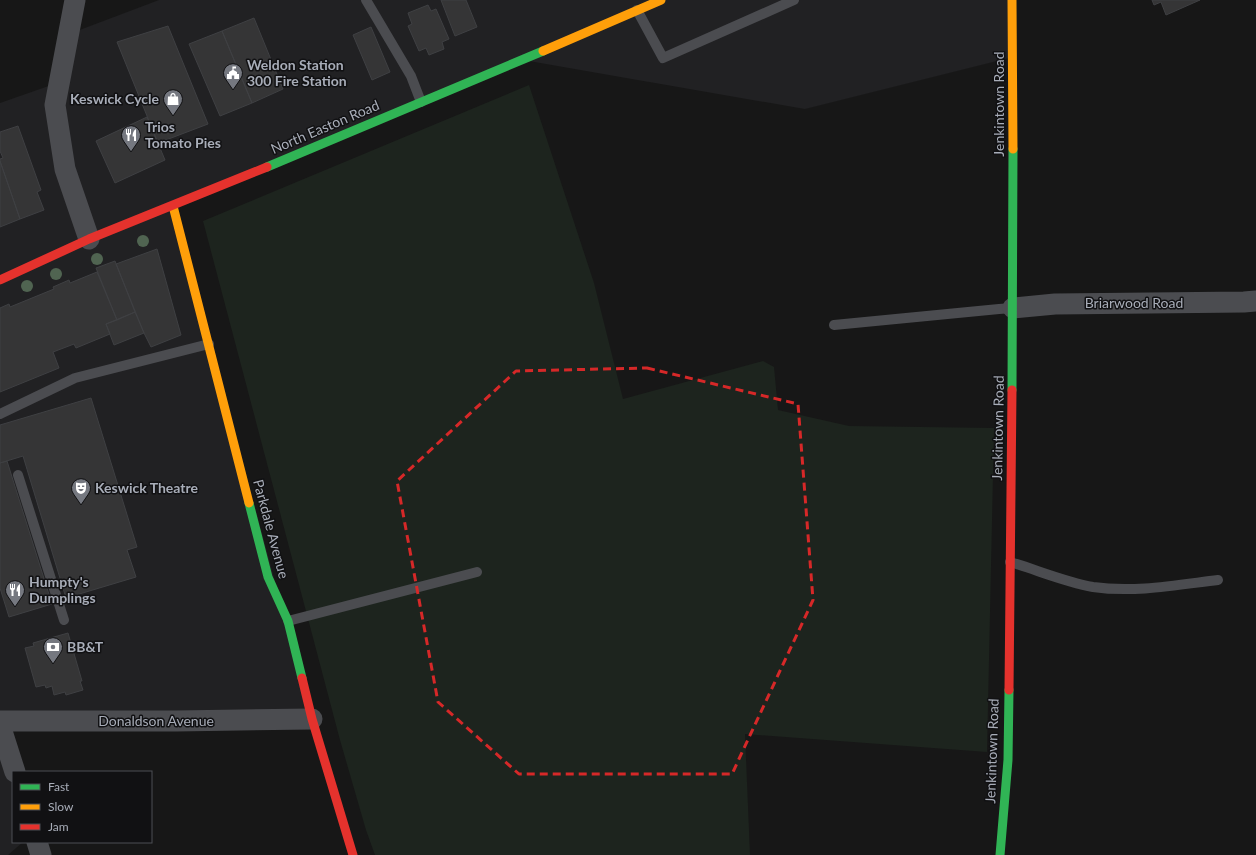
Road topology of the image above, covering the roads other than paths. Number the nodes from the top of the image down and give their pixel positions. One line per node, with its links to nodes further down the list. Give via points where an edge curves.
1 (75, 0): 9 (street, via 55,105 65,169)
2 (366, 0): 7 (lane, via 411,76)
3 (661, 0): 6 (street, North Easton Road)
4 (794, 0): 6 (lane, via 663,58)
5 (1012, 0): 12 (street, Jenkintown Road)
6 (637, 10): 7 (street, North Easton Road)
7 (421, 102): 8 (street, North Easton Road)
8 (173, 206): 9 (street, North Easton Road); 14 (street, Parkdale Avenue)
9 (89, 239): 10 (street, North Easton Road)
10 (0, 280)
11 (1256, 301): 12 (street, Briarwood Road, via 1055,304)
12 (1013, 308): 13 (lane); 17 (street, Jenkintown Road)
13 (834, 325)
14 (209, 344): 15 (lane, via 75,378); 21 (street, Parkdale Avenue, via 268,576)
15 (0, 414)
16 (18, 475): 20 (lane)
17 (1010, 562): 19 (lane, via 1093,587 1130,589); 29 (street, Jenkintown Road, via 1008,760)
18 (477, 572): 21 (lane)
19 (1218, 580)
20 (64, 620)
21 (288, 622): 22 (street, Parkdale Avenue)
22 (312, 719): 23 (street, Donaldson Avenue, via 176,722); 28 (street, Parkdale Avenue)
23 (0, 721)
24 (0, 725): 25 (street)
25 (15, 771)
26 (37, 843): 27 (street)
27 (41, 855)
28 (354, 855)
29 (1000, 855)

